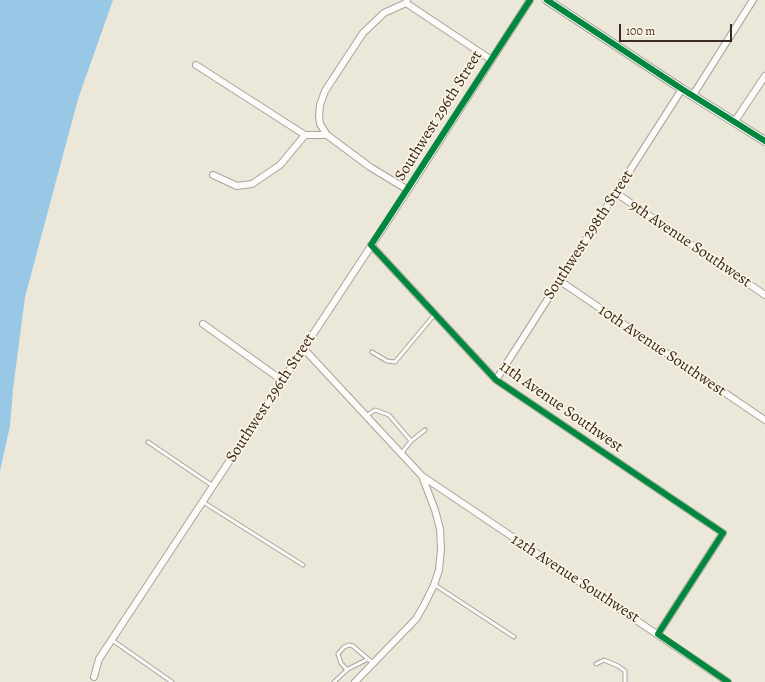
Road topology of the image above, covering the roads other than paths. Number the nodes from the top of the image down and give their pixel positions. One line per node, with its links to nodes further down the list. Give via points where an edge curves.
1 (530, 0): 5 (street, Southwest 296th Street)
2 (546, 0): 8 (street)
3 (754, 0): 9 (street)
4 (407, 2): 5 (street); 12 (street, via 384,13 363,33 326,91 320,104 319,116 320,124)
5 (490, 59): 15 (street, Southwest 296th Street)
6 (196, 65): 11 (street)
7 (765, 76): 10 (street)
8 (682, 89): 9 (street); 16 (street, Southwest 298th Street)
9 (693, 95): 10 (street)
10 (735, 122): 13 (street)
11 (305, 135): 12 (street); 14 (street, via 280,165 252,184 237,186)
12 (327, 135): 15 (street, via 370,167)
13 (765, 141)
14 (213, 175)
15 (408, 190): 17 (street, Southwest 296th Street)
16 (616, 193): 18 (street, Southwest 298th Street); 19 (street, 9th Avenue Southwest)
17 (371, 245): 20 (street, 11th Avenue Southwest); 22 (street, Southwest 296th Street)
18 (560, 281): 24 (street, Southwest 298th Street); 27 (street, 10th Avenue Southwest)
19 (765, 295)
20 (435, 314): 23 (lane, via 395,362 387,361); 24 (street, 11th Avenue Southwest)
21 (203, 324): 25 (street)
22 (304, 349): 25 (street, Southwest 296th Street); 26 (street)
23 (372, 352)
24 (496, 380): 37 (street, 11th Avenue Southwest, via 724,533)
25 (283, 381): 33 (street, Southwest 296th Street)
26 (366, 416): 29 (lane, via 375,410 389,415); 31 (street)
27 (765, 420)
28 (425, 430): 29 (lane)
29 (411, 441): 31 (lane)
30 (148, 442): 33 (lane)
31 (401, 454): 32 (street)
32 (422, 476): 36 (street, via 440,529 439,570); 37 (street, 12th Avenue Southwest)
33 (214, 486): 34 (street, Southwest 296th Street)
34 (203, 502): 35 (lane); 39 (street, Southwest 296th Street)
35 (303, 565)
36 (434, 585): 38 (lane); 40 (street, via 416,619)
37 (658, 634): 48 (street, 12th Avenue Southwest)
38 (514, 637)
39 (112, 640): 43 (street, Southwest 296th Street, via 99,659); 44 (lane)
40 (371, 661): 42 (lane); 42 (lane, via 353,646 344,647 338,654); 46 (street)
41 (596, 664): 47 (lane, via 604,660 618,666 625,671)
42 (346, 670): 45 (lane)
43 (94, 677)
44 (172, 682)
45 (334, 682)
46 (355, 682)
47 (625, 682)
48 (728, 682)

